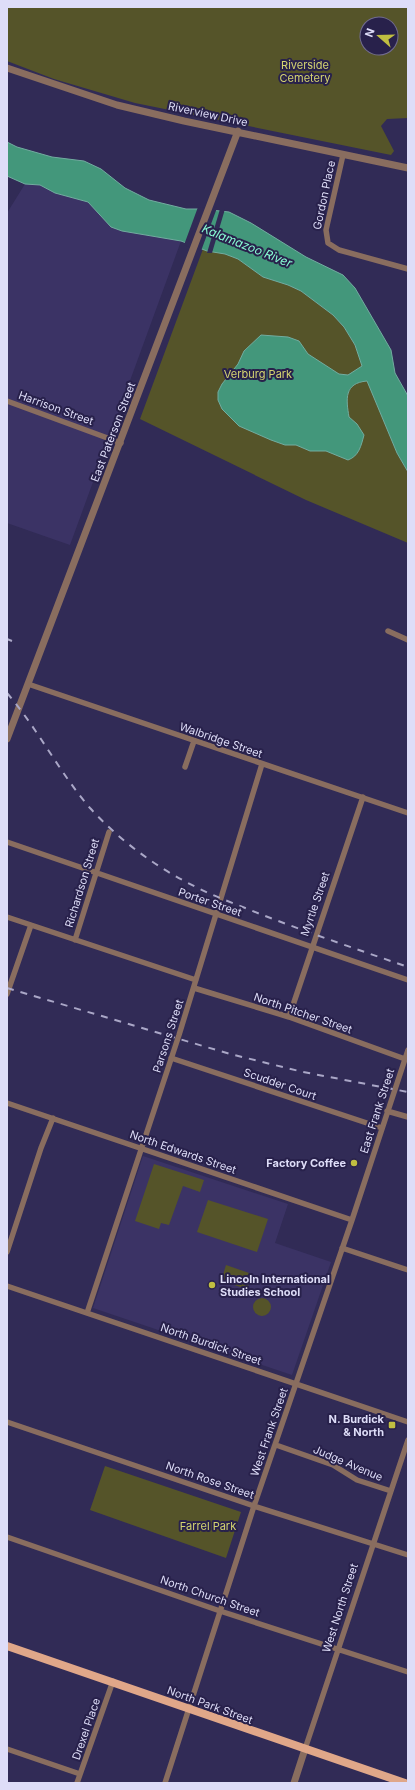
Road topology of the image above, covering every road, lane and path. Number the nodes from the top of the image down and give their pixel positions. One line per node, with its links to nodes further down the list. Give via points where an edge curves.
1 (7, 68): 2 (street, Riverview Drive, via 117,105 184,122)
2 (238, 131): 3 (street, Riverview Drive); 7 (street, East Paterson Street)
3 (344, 155): 4 (street, Riverview Drive); 5 (street, Gordon Place, via 328,216 325,235 327,240 333,248)
4 (408, 168)
5 (408, 268)
6 (7, 401): 7 (street, Harrison Street)
7 (121, 443): 10 (street, East Paterson Street)
8 (388, 631): 9 (street)
9 (408, 640)
10 (28, 684): 11 (street, East Paterson Street); 12 (street, Walbridge Street)
11 (7, 739)
12 (194, 741): 13 (street, Walbridge Street); 14 (street)
13 (262, 764): 15 (street, Walbridge Street); 20 (street, Parsons Street)
14 (185, 767)
15 (363, 797): 16 (street, Walbridge Street); 24 (street, Myrtle Street)
16 (408, 813)
17 (108, 832): 19 (street, Richardson Street)
18 (7, 842): 19 (street, Porter Street)
19 (96, 874): 20 (street, Porter Street); 23 (street, Richardson Street)
20 (215, 914): 24 (street, Porter Street); 25 (street, Parsons Street)
21 (7, 917): 22 (street)
22 (31, 925): 23 (street); 28 (street)
23 (75, 940): 25 (street)
24 (311, 947): 26 (street, Porter Street); 29 (street, Myrtle Street)
25 (196, 980): 27 (street, Parsons Street)
26 (408, 980)
27 (194, 988): 29 (street, North Pitcher Street); 31 (street, Parsons Street)
28 (7, 994)
29 (289, 1018): 32 (street, North Pitcher Street)
30 (408, 1050): 32 (street, East Frank Street)
31 (171, 1058): 37 (street, Scudder Court); 38 (street, Parsons Street)
32 (405, 1059): 34 (street, East Frank Street)
33 (7, 1102): 36 (street, North Edwards Street)
34 (387, 1111): 35 (street); 37 (street, East Frank Street)
35 (408, 1117)
36 (53, 1118): 38 (street, North Edwards Street); 41 (street)
37 (382, 1128): 39 (street, East Frank Street)
38 (142, 1149): 39 (street, North Edwards Street); 44 (street, Parsons Street)
39 (352, 1220): 40 (street, East Frank Street)
40 (342, 1248): 42 (street); 45 (street, East Frank Street)
41 (7, 1252)
42 (408, 1270)
43 (7, 1286): 44 (street, North Burdick Street)
44 (87, 1313): 45 (street, North Burdick Street)
45 (296, 1384): 47 (street, North Burdick Street); 49 (street, West Frank Street)
46 (7, 1422): 51 (street, North Rose Street)
47 (408, 1422)
48 (408, 1440): 50 (street, West North Street)
49 (276, 1445): 50 (street, Judge Avenue, via 333,1465 357,1480); 51 (street, West Frank Street)
50 (391, 1491): 53 (street, West North Street)
51 (254, 1506): 53 (street, North Rose Street); 55 (street, West Frank Street)
52 (7, 1537): 55 (street, North Church Street)
53 (374, 1543): 54 (street, North Rose Street); 57 (street, West North Street)
54 (408, 1555)
55 (220, 1611): 57 (street, North Church Street); 60 (street, West Frank Street)
56 (7, 1646): 59 (main road, North Park Street)
57 (338, 1649): 58 (street, North Church Street); 62 (street, West North Street)
58 (408, 1672)
59 (113, 1681): 60 (main road, North Park Street); 63 (street, Drexel Place)
60 (189, 1710): 62 (main road, North Park Street); 65 (street, West Frank Street)
61 (7, 1749): 63 (street)
62 (305, 1749): 66 (street, West North Street); 67 (main road, North Park Street)
63 (80, 1774): 64 (street, Drexel Place)
64 (77, 1783)
65 (166, 1783)
66 (294, 1783)
67 (405, 1783)

